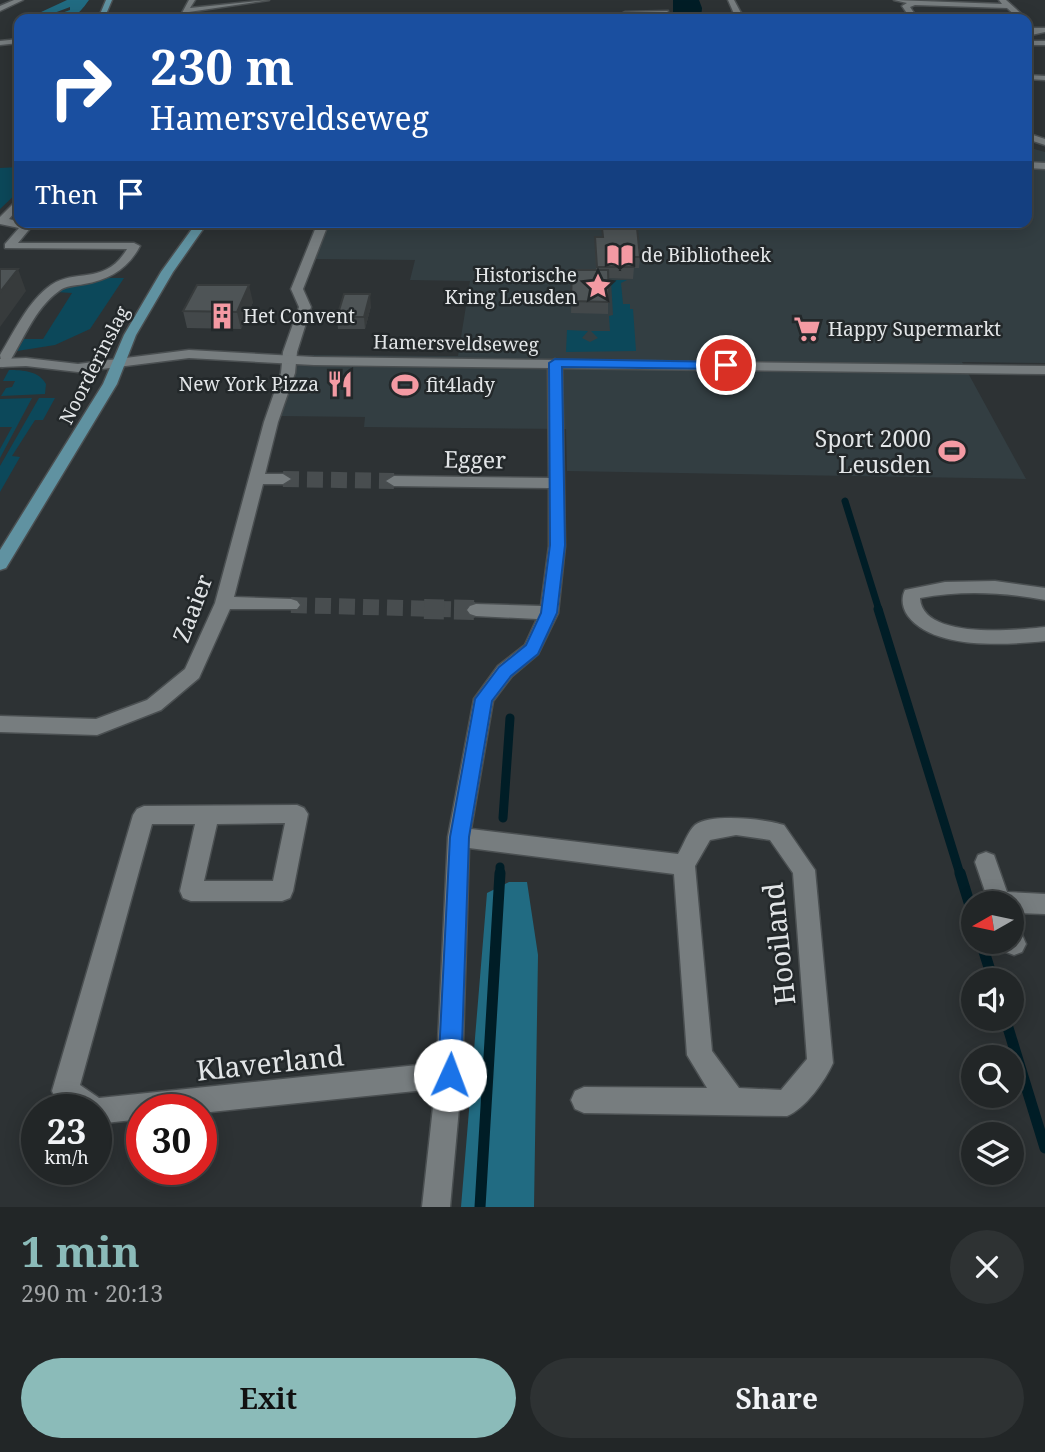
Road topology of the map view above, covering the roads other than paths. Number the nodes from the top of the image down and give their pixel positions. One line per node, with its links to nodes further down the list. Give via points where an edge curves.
1 (20, 0): 10 (street)
2 (192, 0): 9 (street, via 185,11)
3 (204, 0): 9 (street)
4 (266, 0): 9 (street)
5 (897, 0): 8 (street)
6 (528, 3): 12 (street)
7 (1005, 3): 8 (street)
8 (912, 4): 14 (street, via 906,6)
9 (213, 7)
10 (0, 9)
11 (665, 13): 13 (street)
12 (527, 14)
13 (624, 14)
14 (911, 14)
15 (14, 207): 16 (street, via 2,221)
16 (14, 223)
17 (25, 228): 22 (street, via 9,246 134,246 128,260 110,272 62,283 49,292)
18 (199, 228): 21 (main road, Noorderinslag, via 167,272)
19 (322, 228): 20 (street, Zaaier, via 297,289 305,307)
20 (289, 360): 21 (street, Hamersveldseweg, via 190,355); 23 (street, Hamersveldseweg); 25 (street, Zaaier)
21 (119, 361): 22 (street, Hamersveldseweg, via 78,368); 29 (main road, Noorderinslag, via 110,384)
22 (1, 363)
23 (555, 363): 24 (street, Hamersveldseweg); 28 (street)
24 (1045, 370)
25 (256, 479): 26 (street); 31 (street, Zaaier)
26 (283, 480)
27 (394, 481): 28 (street, Egger)
28 (556, 483): 34 (street, via 557,545)
29 (0, 564)
30 (1045, 594): 35 (street, via 1016,588 946,586 911,594 913,610 923,622 961,635)
31 (224, 603): 32 (street); 36 (street, Zaaier, via 192,673 154,705 97,727)
32 (291, 606)
33 (476, 610): 34 (street)
34 (549, 613): 38 (street, via 533,649 505,671 484,699)
35 (1045, 634)
36 (0, 724)
37 (208, 815): 37 (street, Klaverland, via 297,814 282,891 191,891); 45 (street, Klaverland, via 144,807 65,1091)
38 (459, 837): 40 (street); 44 (street)
39 (986, 862): 41 (street)
40 (684, 865): 47 (street, via 700,1055); 47 (street, Hooiland, via 703,832 736,826 776,832 804,870 820,1063 787,1103)
41 (996, 891)
42 (1024, 904): 43 (street)
43 (1045, 904)
44 (450, 1075): 48 (street, Klaverland); 49 (street)
45 (70, 1094)
46 (584, 1100): 47 (street, Hooiland)
47 (732, 1101)
48 (112, 1108)
49 (436, 1207)

